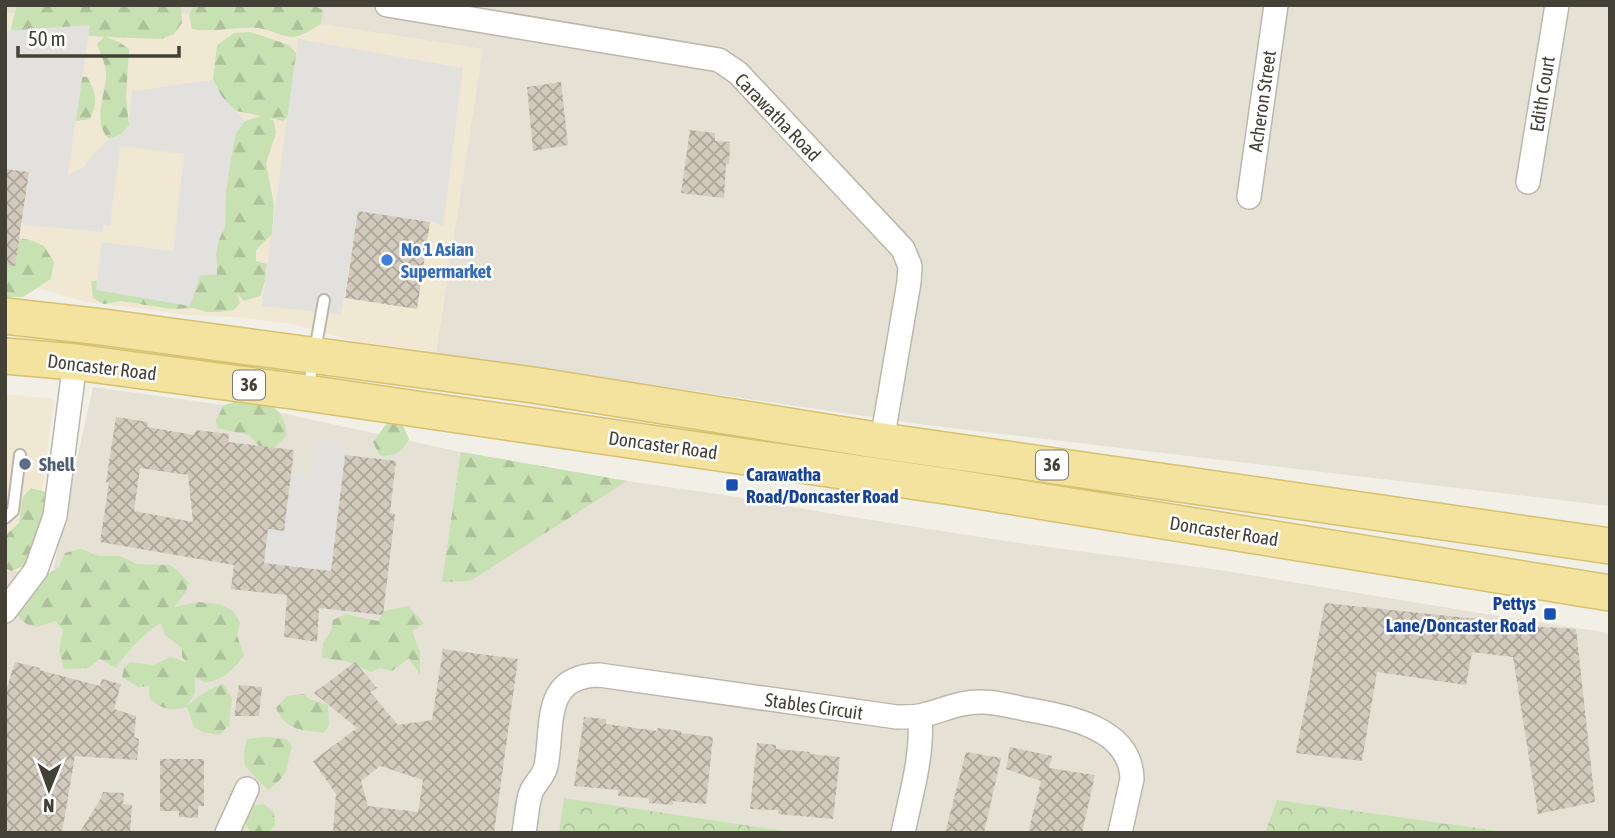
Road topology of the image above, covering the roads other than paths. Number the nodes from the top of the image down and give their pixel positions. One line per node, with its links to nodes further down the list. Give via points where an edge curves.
1 (387, 5): 12 (street, Carawatha Road, via 719,60 738,73 903,248 910,265)
2 (1276, 5): 5 (street, Acheron Street)
3 (1557, 5): 4 (street, Edith Court)
4 (1528, 182)
5 (1249, 197)
6 (324, 300): 9 (lane)
7 (5, 316): 9 (main road, Doncaster Road / 36)
8 (5, 356): 10 (main road, Doncaster Road / 36)
9 (313, 356): 11 (lane); 12 (main road, Doncaster Road / 36, via 533,385)
10 (75, 362): 11 (main road, Doncaster Road / 36); 18 (street, via 55,516 36,570)
11 (307, 393): 14 (main road, Doncaster Road / 36)
12 (882, 441): 14 (main road); 16 (main road, Doncaster Road / 36)
13 (20, 455): 15 (lane, via 13,511)
14 (876, 477): 17 (main road, Doncaster Road / 36)
15 (5, 518)
16 (1610, 546)
17 (1606, 597)
18 (5, 611)
19 (919, 716): 22 (street, Stables Circuit, via 897,717 599,675 575,679 564,685 557,697 546,769 530,792); 23 (street, via 918,761); 24 (street, Stables Circuit, via 981,702 1061,716 1101,731 1125,751 1132,770)
20 (247, 789): 21 (street)
21 (227, 833)
22 (524, 833)
23 (903, 833)
24 (1120, 833)

